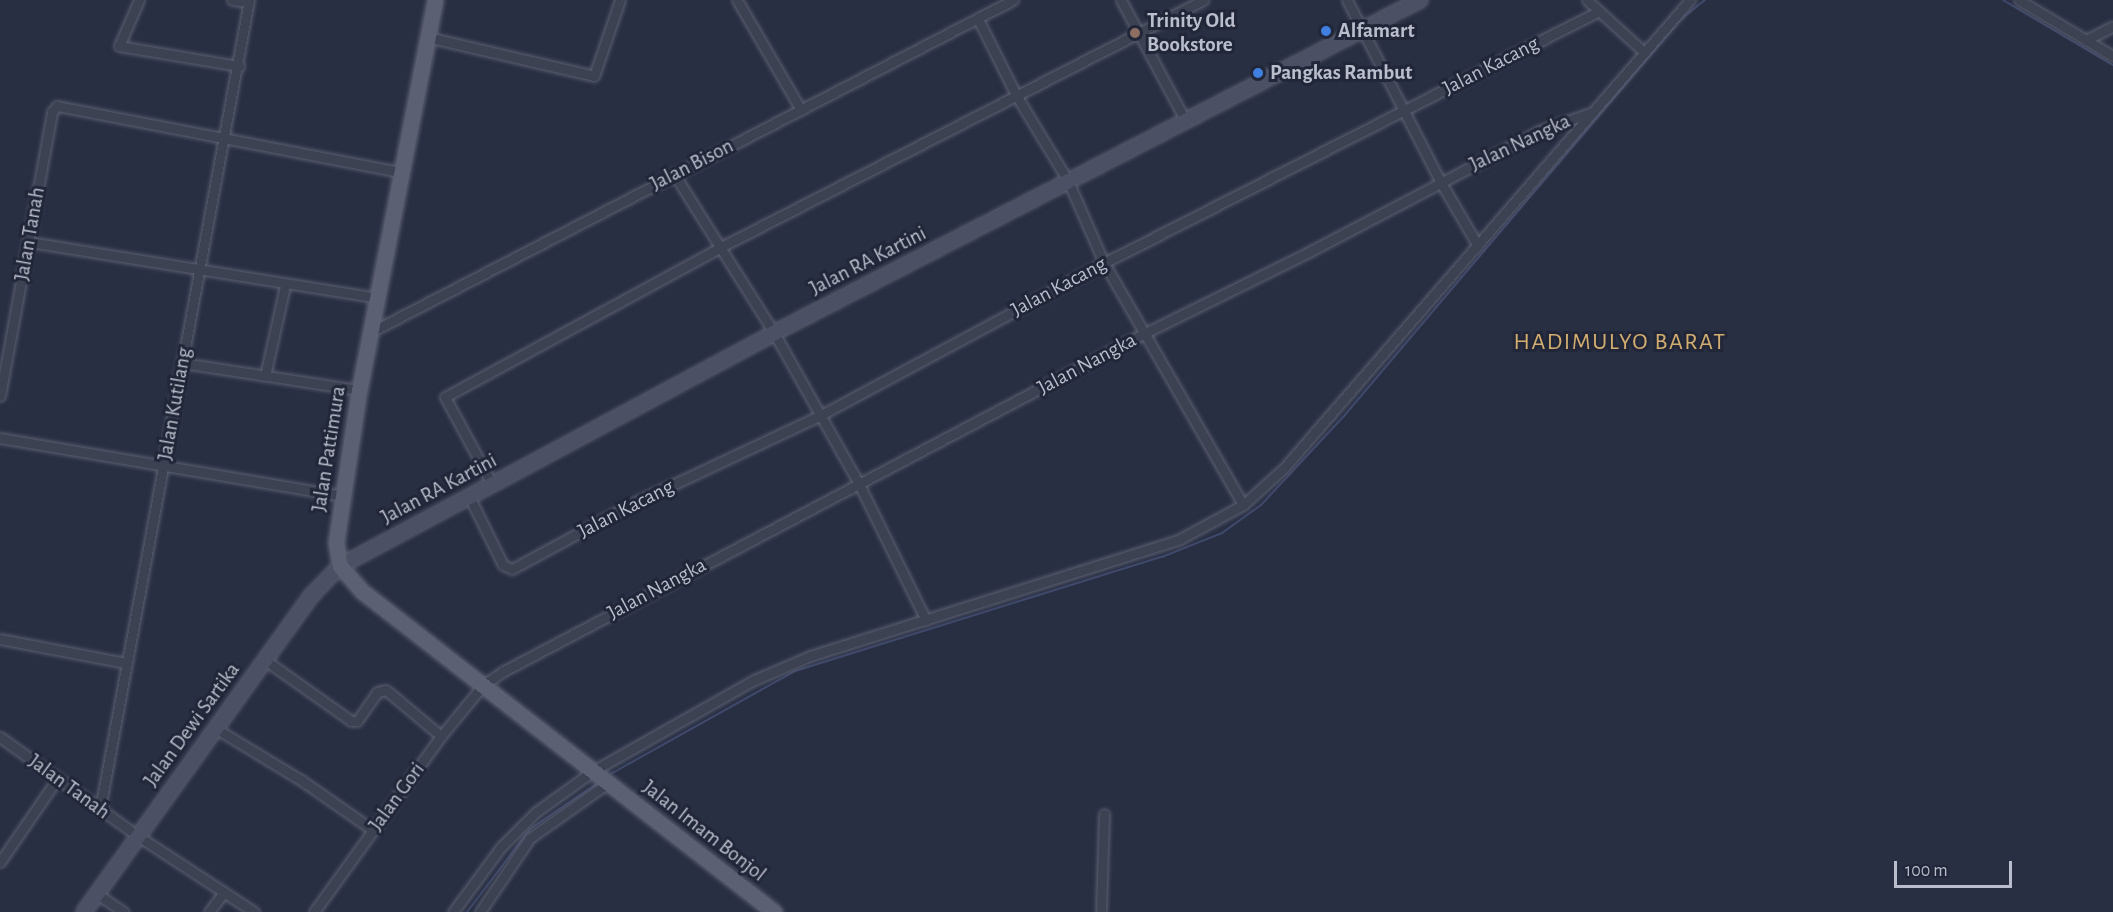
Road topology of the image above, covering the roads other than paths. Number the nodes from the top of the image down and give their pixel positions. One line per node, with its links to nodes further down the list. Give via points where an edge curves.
1 (139, 0): 24 (street, via 119,46)
2 (232, 0): 14 (street)
3 (435, 0): 20 (main road, Jalan Pattimura)
4 (620, 0): 20 (street, via 594,76)
5 (737, 0): 26 (street)
6 (1013, 0): 16 (street, Jalan Bison)
7 (1121, 0): 19 (street)
8 (1203, 0): 19 (street)
9 (1347, 0): 18 (street)
10 (1420, 0): 18 (main road, Jalan RA Kartini)
11 (1587, 0): 15 (street)
12 (1690, 0): 22 (street)
13 (2019, 0): 21 (street)
14 (249, 1): 24 (street, Jalan Kutilang)
15 (1597, 12): 22 (street); 27 (street, Jalan Kacang)
16 (978, 19): 25 (street); 26 (street, Jalan Bison)
17 (2113, 26): 21 (street)
18 (1362, 30): 27 (street); 29 (main road, Jalan RA Kartini)
19 (1137, 31): 25 (street); 29 (street)
20 (427, 37): 31 (main road, Jalan Pattimura)
21 (2086, 40): 23 (street)
22 (1644, 52): 28 (street)
23 (2113, 56)
24 (239, 66): 30 (street, Jalan Kutilang)
25 (1016, 94): 33 (street); 37 (street)
26 (801, 110): 32 (street, Jalan Bison)
27 (1403, 110): 34 (street); 38 (street, Jalan Kacang)
28 (1594, 112): 34 (street, Jalan Nangka, via 1539,131); 36 (street, Jalan Nangka)
29 (1185, 120): 33 (main road, Jalan RA Kartini)
30 (223, 136): 31 (street); 35 (street, Jalan Tanah, via 54,108); 39 (street, Jalan Kutilang)
31 (401, 172): 41 (main road, Jalan Pattimura)
32 (674, 174): 37 (street); 42 (street, Jalan Bison)
33 (1068, 181): 38 (street); 43 (main road, Jalan RA Kartini)
34 (1440, 181): 36 (street); 44 (street, Jalan Nangka, via 1309,252)
35 (28, 242): 39 (street); 48 (street, Jalan Tanah)
36 (1478, 246): 56 (street, Jalan Nangka, via 1284,468)
37 (721, 247): 43 (street); 53 (street, via 445,397)
38 (1104, 263): 44 (street); 49 (street, Jalan Kacang)
39 (198, 269): 40 (street); 45 (street, Jalan Kutilang)
40 (285, 286): 41 (street); 46 (street)
41 (377, 298): 42 (main road, Jalan Pattimura)
42 (371, 332): 47 (main road, Jalan Pattimura)
43 (774, 333): 49 (street); 53 (main road, Jalan RA Kartini)
44 (1144, 333): 52 (street, Jalan Nangka); 56 (street)
45 (182, 363): 46 (street); 51 (street, Jalan Kutilang)
46 (265, 376): 47 (street)
47 (359, 390): 54 (main road, Jalan Pattimura)
48 (0, 396)
49 (819, 416): 52 (street); 55 (street, Jalan Kacang, via 636,502 512,569 504,565)
50 (0, 438): 51 (street)
51 (164, 466): 54 (street); 61 (street, Jalan Kutilang)
52 (858, 482): 58 (street); 62 (street, Jalan Nangka)
53 (492, 484): 55 (main road, Jalan RA Kartini)
54 (343, 496): 57 (main road, Jalan Pattimura, via 336,542)
55 (469, 496): 57 (main road, Jalan RA Kartini)
56 (1243, 505): 58 (street, Jalan Nangka, via 1180,539)
57 (340, 566): 60 (main road, Jalan Dewi Sartika, via 316,590); 62 (main road, via 353,583)
58 (926, 620): 66 (street, Jalan Nangka, via 789,663)
59 (0, 639): 61 (street)
60 (265, 660): 63 (main road, Jalan Dewi Sartika); 64 (street, via 351,721 357,721 377,692 386,690)
61 (126, 663): 69 (street, Jalan Kutilang)
62 (483, 685): 64 (street, Jalan Gori); 66 (main road)
63 (215, 728): 71 (street); 72 (main road, Jalan Dewi Sartika)
64 (441, 736): 71 (street, Jalan Gori)
65 (0, 737): 67 (street, Jalan Tanah)
66 (593, 771): 68 (main road); 81 (street, Jalan Nangka, via 514,832)
67 (57, 779): 69 (street, Jalan Tanah); 73 (street)
68 (607, 783): 82 (street, via 530,838); 83 (main road, Jalan Imam Bonjol)
69 (100, 808): 72 (street, Jalan Tanah)
70 (1104, 814): 84 (street)
71 (373, 830): 80 (street, Jalan Gori)
72 (138, 836): 74 (street); 75 (main road, Jalan Dewi Sartika)
73 (0, 862)
74 (224, 892): 78 (street); 79 (street)
75 (97, 894): 76 (main road, Jalan Dewi Sartika); 77 (street)
76 (84, 912)
77 (124, 912)
78 (209, 912)
79 (254, 912)
80 (314, 912)
81 (453, 912)
82 (480, 912)
83 (774, 912)
84 (1101, 912)

